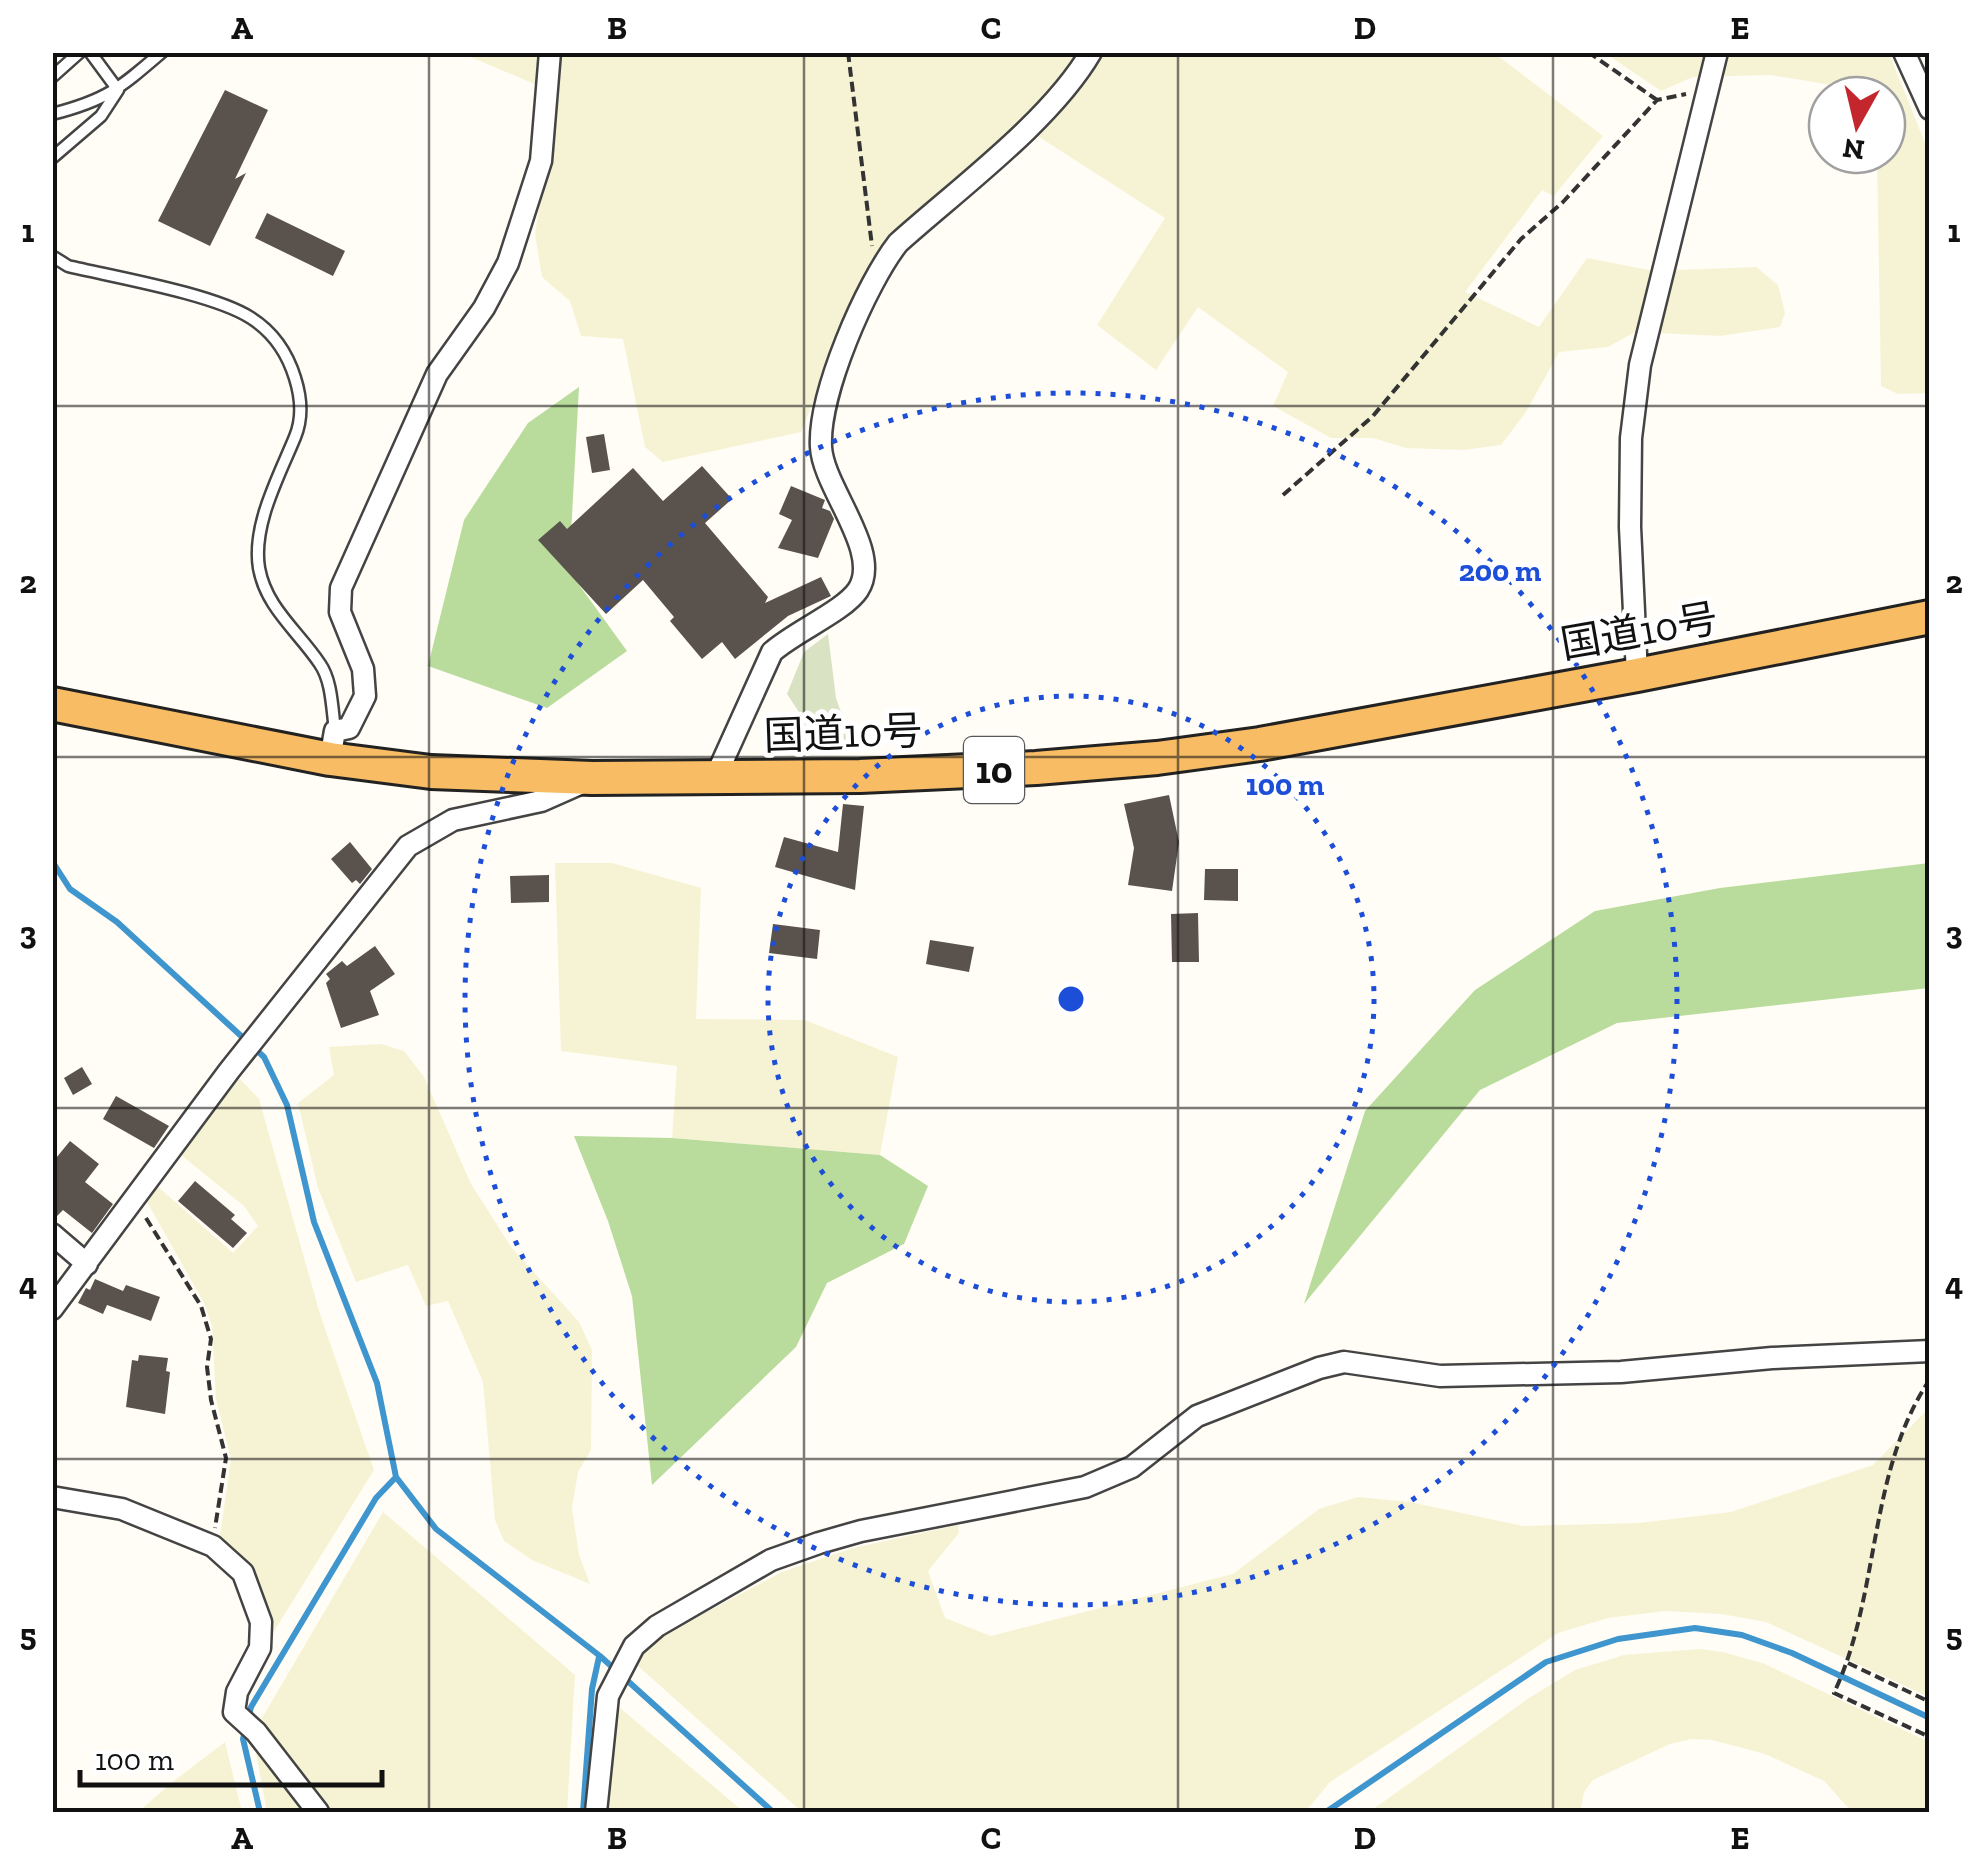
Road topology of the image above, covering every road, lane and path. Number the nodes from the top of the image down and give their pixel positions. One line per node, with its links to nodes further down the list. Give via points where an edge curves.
1 (80, 52): 10 (lane)
2 (162, 52): 11 (lane)
3 (550, 52): 23 (street, via 541,162 508,263 437,374 342,588 340,612 363,669 365,696)
4 (848, 52): 18 (path)
5 (1091, 52): 18 (street, via 1044,113)
6 (1588, 52): 13 (path)
7 (1716, 52): 12 (street)
8 (1904, 52): 14 (street)
9 (91, 53): 11 (lane)
10 (53, 77)
11 (118, 90): 15 (lane); 16 (lane, via 101,116)
12 (1705, 90): 13 (path); 21 (street, via 1638,383 1630,527)
13 (1657, 100): 19 (path, via 1521,240 1373,416)
14 (1930, 109)
15 (52, 114)
16 (52, 158)
17 (52, 256): 23 (lane, via 249,316 276,339 291,364 300,392 298,432 263,520 259,566 268,596 322,666)
18 (879, 267): 25 (street, via 825,406 821,446 824,467 859,541 860,588 772,652)
19 (1284, 495)
20 (1930, 617): 21 (highway, 国道10号 / 10)
21 (1637, 676): 25 (highway, 国道10号 / 10, via 1158,758 919,774)
22 (52, 704): 23 (highway, 国道10号 / 10)
23 (332, 745): 24 (highway, 国道10号 / 10, via 484,776)
24 (592, 778): 25 (highway, 国道10号 / 10); 26 (street, via 541,801 453,820 408,846 228,1072)
25 (715, 778)
26 (136, 1201): 28 (street); 33 (path, via 200,1306 211,1339 211,1400 226,1458)
27 (52, 1234): 28 (street)
28 (87, 1264): 29 (street)
29 (52, 1309)
30 (1930, 1351): 38 (street, via 1621,1372 1440,1376 1344,1362 1318,1368 1197,1416 1132,1468 1085,1487 861,1531 771,1560 657,1626 634,1646 608,1696)
31 (1930, 1379): 34 (path, via 1903,1427 1892,1465)
32 (52, 1497): 33 (street, via 122,1510)
33 (213, 1546): 37 (street, via 243,1573 261,1622 260,1648 234,1712)
34 (1848, 1663): 35 (path); 36 (path, via 1834,1693)
35 (1930, 1702)
36 (1930, 1737)
37 (318, 1812)
38 (596, 1812)

